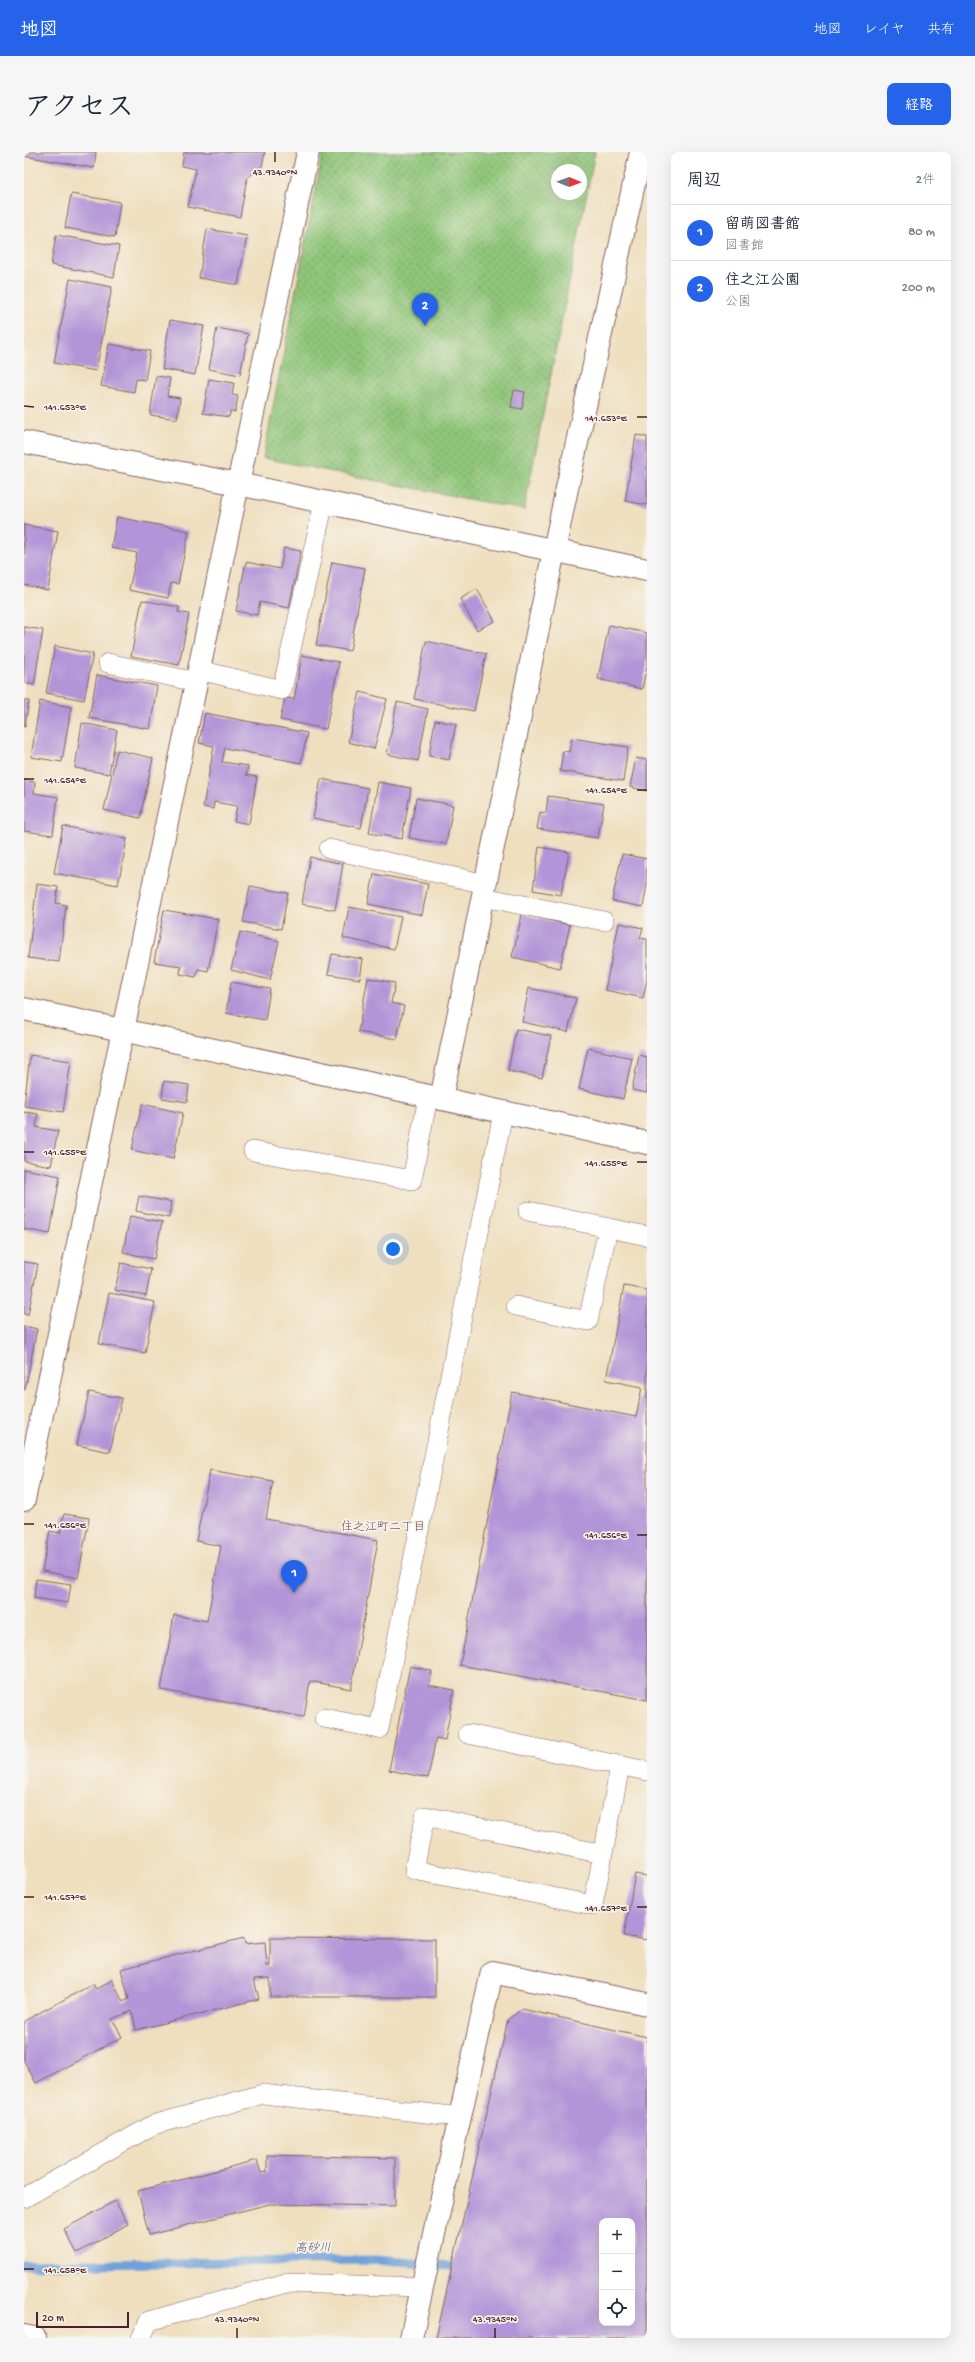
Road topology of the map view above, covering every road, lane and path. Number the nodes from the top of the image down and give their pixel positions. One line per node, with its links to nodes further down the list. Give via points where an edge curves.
1 (308, 152): 4 (street)
2 (641, 152): 6 (street)
3 (24, 442): 4 (street)
4 (238, 484): 5 (street); 9 (street)
5 (324, 502): 6 (street); 9 (lane, via 282,690)
6 (555, 551): 7 (street); 11 (street)
7 (647, 570)
8 (108, 663): 9 (lane)
9 (198, 676): 14 (street)
10 (329, 849): 11 (lane)
11 (484, 890): 12 (lane); 15 (street)
12 (604, 921)
13 (24, 1009): 14 (street)
14 (124, 1030): 15 (street); 23 (street)
15 (435, 1098): 16 (street); 18 (lane, via 412,1180)
16 (503, 1113): 17 (street); 25 (lane, via 379,1729)
17 (647, 1143)
18 (253, 1151)
19 (528, 1211): 20 (lane)
20 (608, 1228): 21 (lane); 22 (lane, via 588,1321)
21 (647, 1236)
22 (516, 1306)
23 (31, 1432): 24 (street)
24 (24, 1500)
25 (324, 1718)
26 (468, 1734): 27 (lane)
27 (620, 1766): 28 (lane); 29 (lane)
28 (647, 1771)
29 (603, 1854): 29 (lane, via 593,1905 414,1870 425,1816)
30 (647, 2004): 31 (street, via 492,1972)
31 (460, 2117): 32 (lane, via 262,2094 153,2125); 33 (street)
32 (24, 2198)
33 (423, 2287): 36 (lane, via 286,2283 149,2321); 37 (street)
34 (24, 2336): 35 (street)
35 (35, 2338)
36 (141, 2338)
37 (411, 2338)

